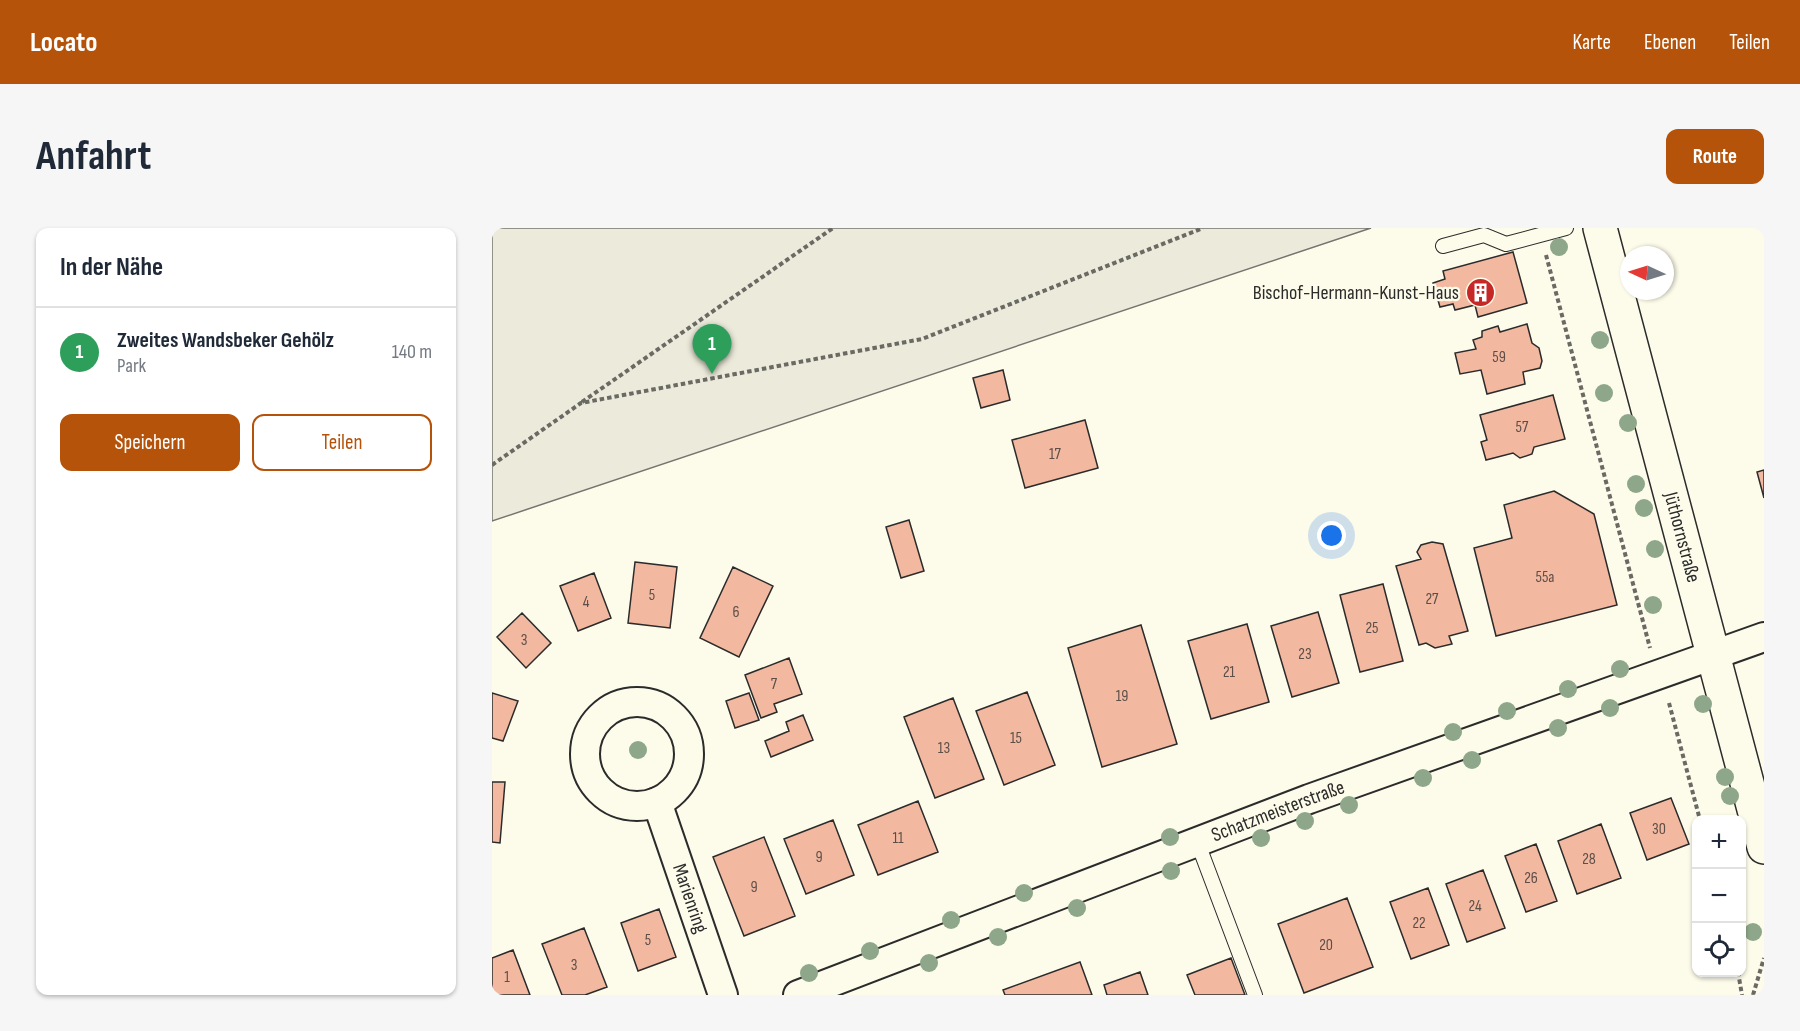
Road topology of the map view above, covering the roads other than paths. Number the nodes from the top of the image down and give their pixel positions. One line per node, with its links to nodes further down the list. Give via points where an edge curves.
1 (1566, 228): 3 (lane, via 1506,244 1484,235)
2 (1600, 228): 5 (street, Jüthornstraße)
3 (1443, 246)
4 (1764, 637): 5 (street, Schatzmeisterstraße)
5 (1713, 656): 7 (street, Schatzmeisterstraße); 8 (street, Jüthornstraße)
6 (657, 802): 9 (street, Marienring)
7 (1197, 841): 10 (street, Schatzmeisterstraße); 11 (lane)
8 (1764, 847)
9 (723, 995)
10 (798, 995)
11 (1255, 995)

